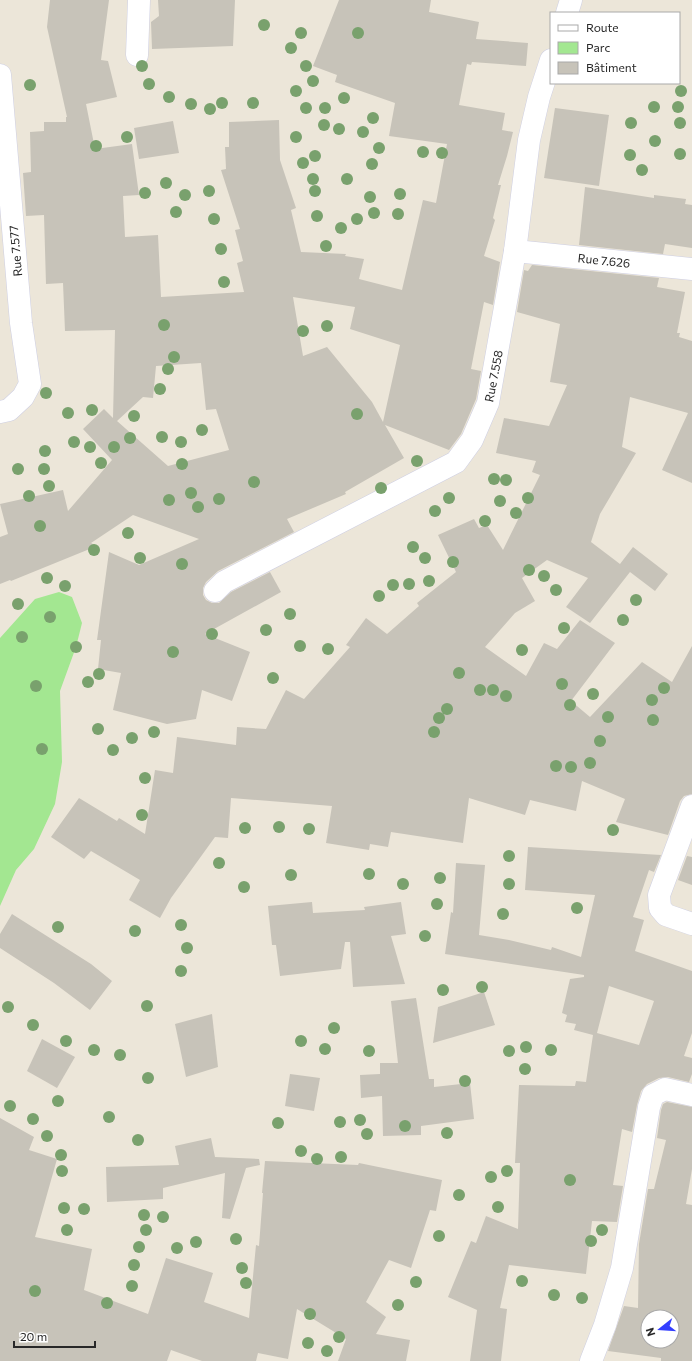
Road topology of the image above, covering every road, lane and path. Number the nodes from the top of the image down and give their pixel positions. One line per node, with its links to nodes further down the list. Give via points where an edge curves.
1 (139, 0): 4 (street)
2 (571, 0): 3 (street)
3 (567, 12)
4 (137, 55)
5 (550, 63): 7 (street, Rue 7.558, via 539,97 530,140)
6 (0, 75): 9 (street, Rue 7.577, via 21,323 30,384 23,397 9,410)
7 (515, 251): 8 (street, Rue 7.626); 10 (street, Rue 7.558, via 488,403 472,440 456,462 224,582)
8 (692, 269)
9 (0, 412)
10 (215, 591)
11 (692, 806): 12 (street, via 660,895 660,908 666,914)
12 (692, 924)
13 (692, 1095): 14 (street, via 665,1089 653,1095 622,1268)
14 (591, 1361)

